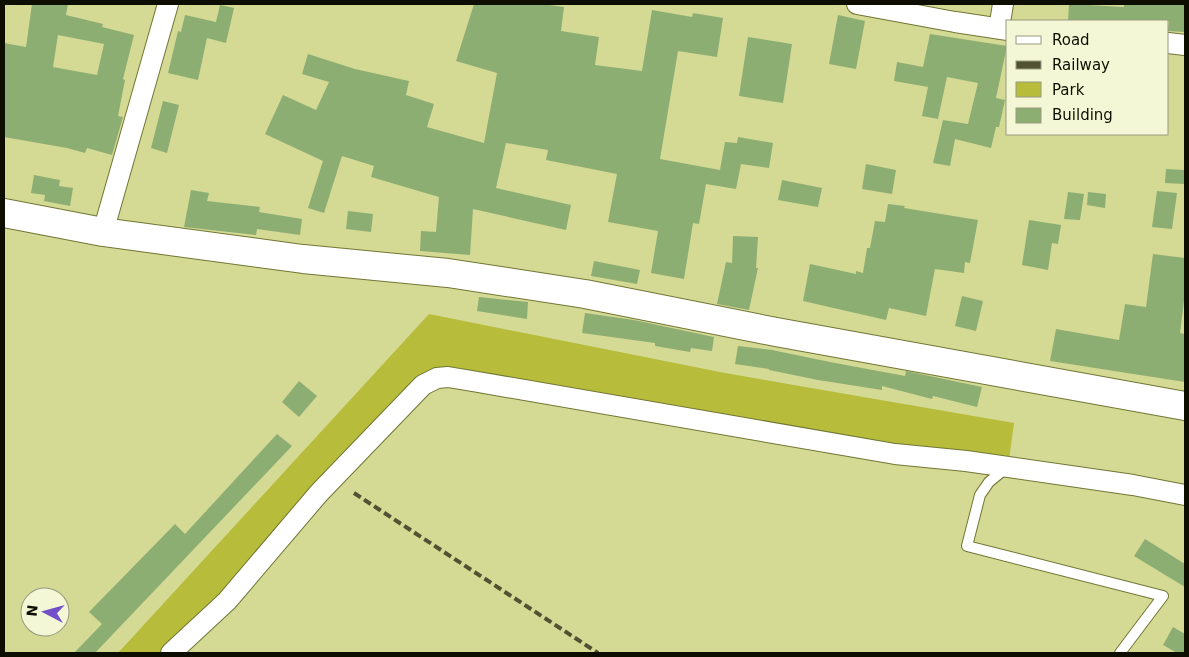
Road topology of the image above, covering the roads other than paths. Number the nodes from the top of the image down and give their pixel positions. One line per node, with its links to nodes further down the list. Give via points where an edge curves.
1 (168, 4): 8 (street)
2 (857, 4): 4 (street)
3 (1003, 4): 4 (street)
4 (1003, 29)
5 (1169, 43): 6 (street)
6 (1185, 44)
7 (4, 213): 8 (main road)
8 (103, 232): 9 (main road, via 303,260 448,273 585,294)
9 (1185, 406)
10 (1008, 467): 11 (street); 12 (street, via 895,454 448,377 438,378 423,385 350,460 227,601); 13 (lane, via 989,482 980,495 967,546 1163,596)
11 (1185, 495)
12 (171, 653)
13 (1120, 653)

